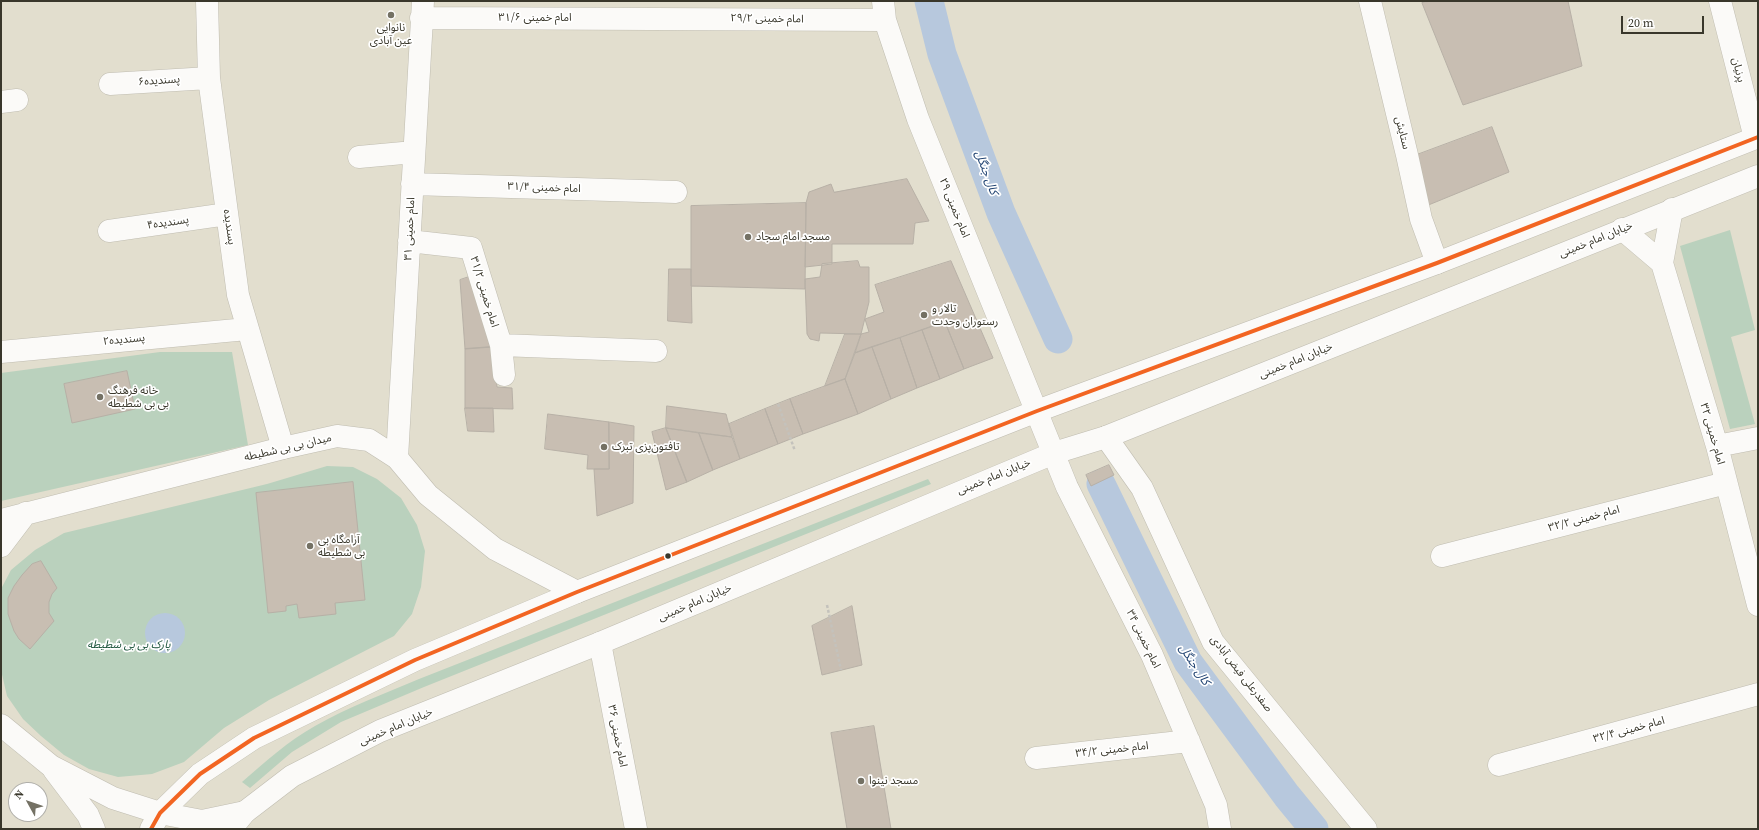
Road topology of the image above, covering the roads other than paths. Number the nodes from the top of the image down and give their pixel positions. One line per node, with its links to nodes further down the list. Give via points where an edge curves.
1 (207, 1): 7 (street, پسندیده)
2 (1370, 1): 20 (street, ستایش, via 1421,219)
3 (1720, 1): 9 (street, پرنیان)
4 (422, 9): 6 (street, امام خمینی ۳۱/۶); 10 (street, امام خمینی ۳۱)
5 (884, 11): 6 (street, امام خمینی ۲۹/۲); 27 (street, امام خمینی ۲۹, via 918,119)
6 (649, 19)
7 (209, 78): 8 (street, پسندیده۶); 16 (street, پسندیده)
8 (110, 84)
9 (1757, 138): 20 (street)
10 (414, 152): 11 (street); 13 (street, امام خمینی ۳۱)
11 (358, 157)
12 (1758, 176): 15 (street, خیابان امام خمینی)
13 (412, 184): 14 (street, امام خمینی ۳۱/۴); 19 (street, امام خمینی ۳۱)
14 (676, 192)
15 (1672, 209): 17 (street, خیابان امام خمینی); 21 (street)
16 (227, 214): 18 (street, پسندیده۴); 22 (street, پسندیده, via 238,295)
17 (1622, 229): 21 (street); 28 (street, خیابان امام خمینی)
18 (109, 231)
19 (409, 241): 23 (street, امام خمینی ۳۱/۲, via 471,248); 33 (street, امام خمینی ۳۱)
20 (1437, 263): 27 (street)
21 (1662, 263): 30 (street, امام خمینی ۳۲)
22 (247, 329): 25 (street, پسندیده۲); 31 (street, پسندیده)
23 (500, 345): 24 (street); 26 (street, امام خمینی ۳۱/۲)
24 (656, 351)
25 (1, 352)
26 (504, 375)
27 (1037, 411): 32 (street, امام خمینی ۲۹); 39 (street)
28 (1106, 438): 32 (street, خیابان امام خمینی); 56 (street, صفدرعلی فیض آبادی, via 1142,488 1213,642)
29 (1758, 438): 30 (street)
30 (1716, 446): 34 (street, امام خمینی ۳۲)
31 (283, 448): 33 (street, میدان بی بی شطیطه, via 337,436 369,440); 35 (street, میدان بی بی شطیطه)
32 (1054, 453): 41 (street, خیابان امام خمینی); 44 (street, امام خمینی ۳۴, via 1067,487 1152,655)
33 (397, 458): 39 (street, میدان بی بی شطیطه, via 428,495 495,549)
34 (1726, 483): 38 (street, امام خمینی ۳۲/۲); 40 (street, امام خمینی ۳۲)
35 (26, 513): 36 (street, میدان بی بی شطیطه); 37 (street)
36 (1, 520)
37 (1, 546)
38 (1442, 556)
39 (576, 592): 50 (street, via 415,660 254,738 200,774)
40 (1758, 605)
41 (600, 643): 49 (street, خیابان امام خمینی, via 380,731 292,776); 53 (street, امام خمینی ۳۶)
42 (1758, 694): 46 (street, امام خمینی ۳۲/۴)
43 (1, 725): 47 (street)
44 (1189, 741): 45 (street, امام خمینی ۳۴/۲); 48 (street, امام خمینی ۳۴)
45 (1036, 758)
46 (1499, 765)
47 (51, 766): 50 (street); 51 (street, via 88,815)
48 (1216, 805): 54 (street, امام خمینی ۳۴); 55 (street)
49 (246, 812): 50 (street, via 202,821); 52 (street, خیابان امام خمینی)
50 (155, 821)
51 (94, 829)
52 (231, 829)
53 (636, 829)
54 (1220, 829)
55 (1233, 829)
56 (1366, 829)

